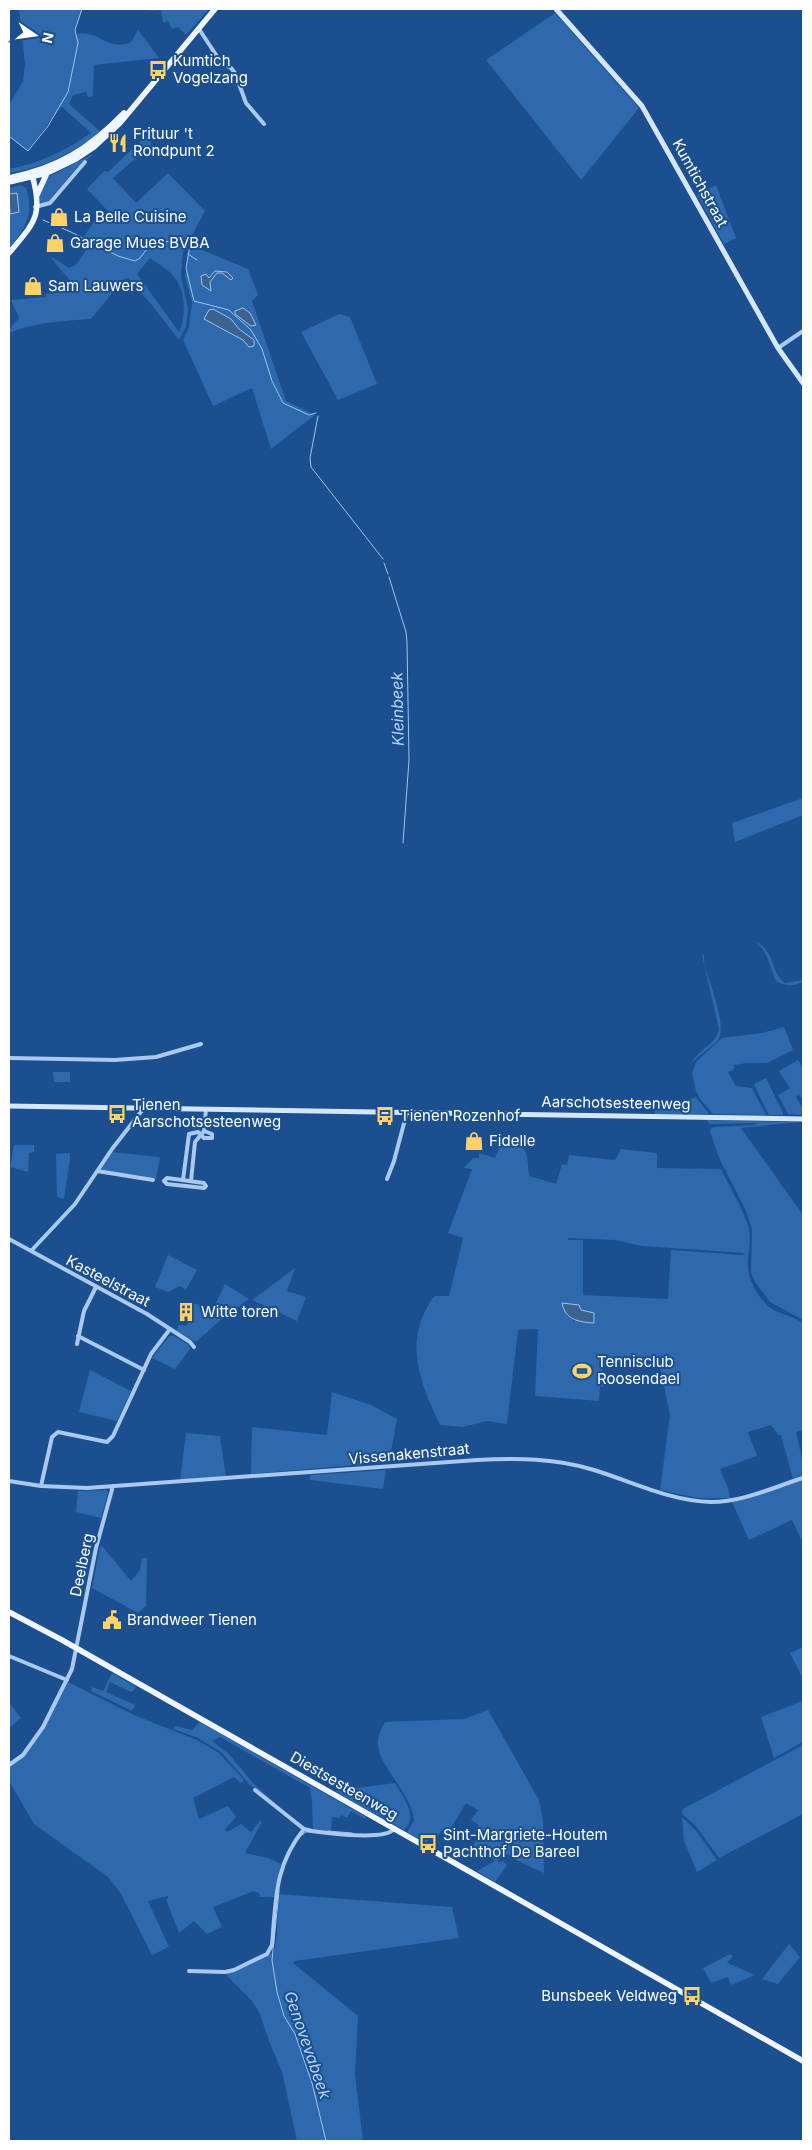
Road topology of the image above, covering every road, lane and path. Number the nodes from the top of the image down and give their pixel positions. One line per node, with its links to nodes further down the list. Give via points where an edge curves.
1 (216, 9): 3 (main road)
2 (556, 9): 15 (main road, Kumtichstraat, via 642,106)
3 (199, 29): 4 (main road); 5 (street, via 220,61 235,73 246,103)
4 (133, 105): 7 (main road, via 120,123 94,146); 8 (main road, via 76,154)
5 (264, 124)
6 (85, 162): 12 (street, via 50,203)
7 (47, 173): 8 (main road); 11 (main road)
8 (27, 177): 9 (main road); 10 (main road); 11 (main road); 12 (main road)
9 (9, 178)
10 (9, 182)
11 (37, 195): 12 (main road)
12 (36, 207): 13 (main road, via 33,223)
13 (9, 253)
14 (803, 331): 15 (street)
15 (778, 348): 16 (main road, Kumtichstraat)
16 (803, 383)
17 (202, 1044): 18 (street, via 156,1057 115,1060)
18 (9, 1058)
19 (9, 1106): 20 (main road, Aarschotsesteenweg)
20 (144, 1108): 21 (main road, Aarschotsesteenweg); 25 (street)
21 (206, 1109): 22 (main road, Aarschotsesteenweg); 24 (street)
22 (407, 1112): 23 (main road, Aarschotsesteenweg); 26 (street)
23 (803, 1119)
24 (203, 1133): 28 (street, via 189,1134); 29 (street, via 195,1142)
25 (97, 1171): 27 (street); 31 (street, via 75,1204)
26 (387, 1179)
27 (153, 1180)
28 (183, 1180): 29 (street); 29 (street, via 167,1178 164,1181 167,1184 206,1186)
29 (191, 1181)
30 (9, 1239): 31 (street, Kasteelstraat)
31 (31, 1251): 32 (street, Kasteelstraat)
32 (96, 1287): 33 (street, Kasteelstraat); 34 (street, via 84,1311)
33 (170, 1329): 36 (street, Kasteelstraat); 37 (street, via 151,1354)
34 (78, 1336): 35 (street); 37 (street)
35 (77, 1344)
36 (194, 1347)
37 (144, 1370): 38 (street)
38 (110, 1440): 39 (street); 42 (street, via 102,1442 58,1432 52,1437)
39 (115, 1443)
40 (803, 1478): 43 (street, Vissenakenstraat, via 735,1500 698,1501 670,1496 578,1466 514,1458)
41 (9, 1481): 42 (street, Vissenakenstraat)
42 (41, 1486): 43 (street, Vissenakenstraat)
43 (113, 1486): 45 (street, Deelberg, via 96,1548)
44 (9, 1612): 45 (main road, Diestsesteenweg)
45 (76, 1648): 47 (street, Deelberg); 51 (main road, Diestsesteenweg)
46 (9, 1656): 47 (street)
47 (67, 1680): 48 (street, Deelberg, via 32,1743)
48 (9, 1765)
49 (255, 1790): 50 (street)
50 (304, 1829): 51 (street, via 354,1835 389,1833); 52 (street, via 280,1871 269,1953 229,1972)
51 (394, 1829): 53 (main road, Diestsesteenweg)
52 (189, 1971)
53 (803, 2061)

